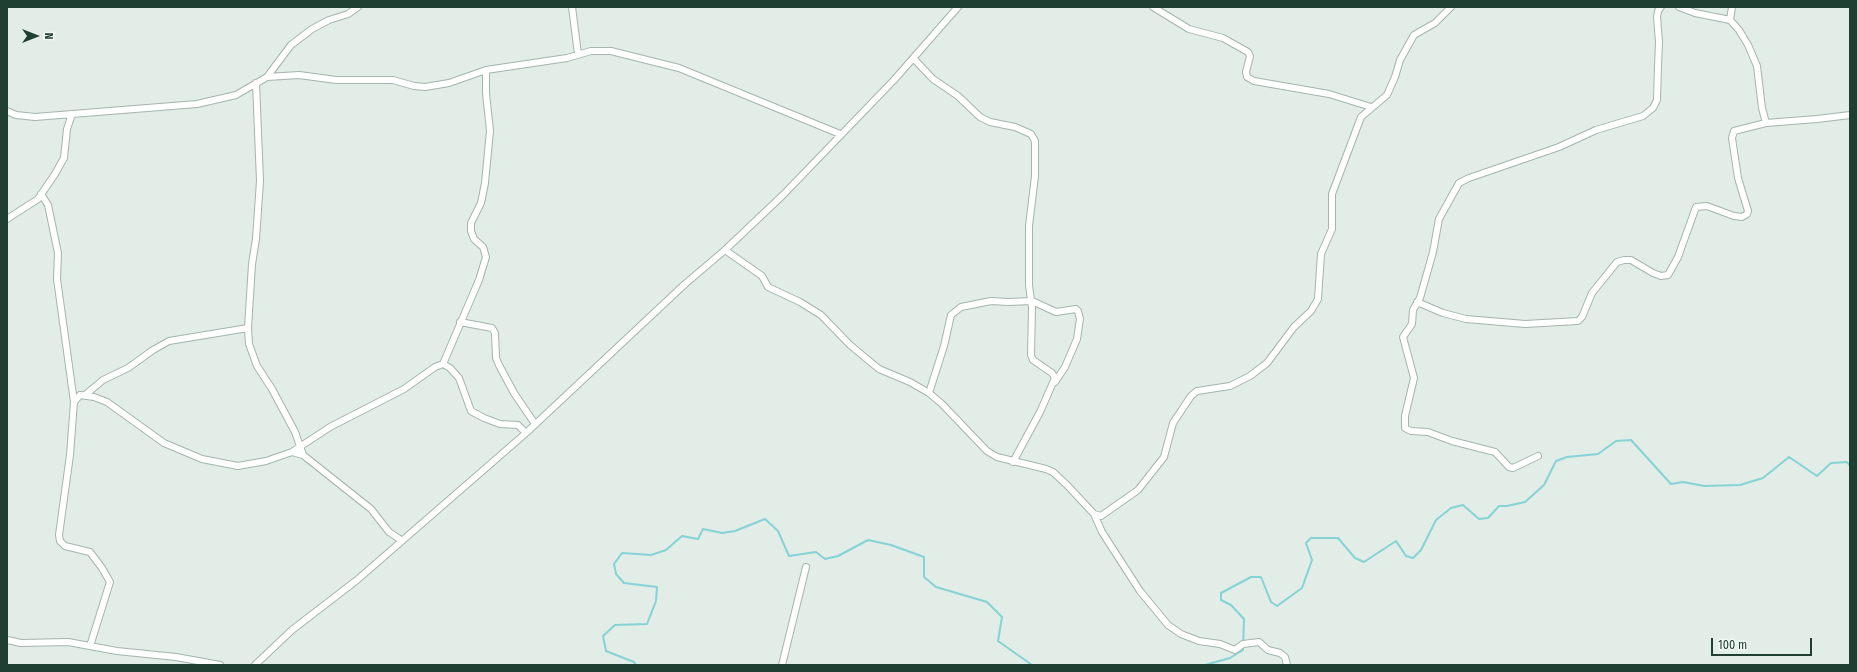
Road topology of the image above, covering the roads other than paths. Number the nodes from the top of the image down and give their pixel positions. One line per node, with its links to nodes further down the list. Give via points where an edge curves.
1 (358, 7): 13 (street, via 348,14 329,20 291,45)
2 (572, 7): 10 (street)
3 (958, 7): 11 (street)
4 (1153, 7): 15 (street, via 1189,29 1223,38 1248,52 1250,56 1247,77 1254,81 1329,94)
5 (1451, 7): 15 (street, via 1436,23 1414,34 1400,60 1387,95)
6 (1661, 7): 25 (street, via 1657,17 1657,100 1653,108 1643,116 1596,130 1559,147 1459,183 1439,219 1433,252)
7 (1679, 7): 9 (street)
8 (1732, 7): 9 (street)
9 (1730, 20): 19 (street, via 1748,45 1757,66)
10 (578, 54): 12 (street); 20 (street, via 599,50 619,52 679,68)
11 (914, 59): 20 (street); 24 (street, via 933,79 963,100 980,117 990,122 1015,127 1031,134 1035,141 1036,176 1029,226 1029,284)
12 (486, 70): 13 (street, via 449,83 425,87 392,80 336,80 299,75); 26 (street, via 485,86 490,131 485,183 481,203 471,222 470,231 483,247 486,257 479,280)
13 (267, 77): 14 (street)
14 (256, 83): 17 (street, via 236,95 197,104); 27 (street, via 259,204)
15 (1371, 107): 40 (street, via 1361,117 1332,194 1332,229 1321,254 1318,299 1311,311 1294,327 1267,363 1250,376 1230,386 1197,391 1191,396 1173,423 1164,457 1138,490 1105,514)
16 (7, 110): 17 (street, via 16,115 35,118)
17 (72, 114): 21 (street, via 67,129 64,158)
18 (1850, 114): 19 (street)
19 (1766, 123): 25 (street, via 1734,131 1732,138 1747,214 1742,217 1734,216 1707,206 1696,207 1678,257 1668,275 1653,273 1631,260 1617,262 1592,293 1578,321 1525,324 1466,319)
20 (840, 134): 23 (street)
21 (41, 194): 22 (street, via 24,210); 32 (street, via 48,205 58,253 57,279)
22 (7, 219)
23 (725, 250): 30 (street, via 762,276 768,287 821,315 850,345 879,369); 33 (street)
24 (1032, 301): 29 (street, via 1031,355 1040,366 1054,376); 29 (street, via 1056,312 1076,309 1078,311 1078,339 1065,368); 30 (street, via 991,301 956,310 948,323 944,346)
25 (1417, 302): 38 (street, via 1413,310 1412,324 1402,337 1414,378 1405,416 1405,428 1428,432 1495,452 1509,467 1514,468)
26 (460, 322): 28 (street); 33 (street, via 492,328 495,333 496,358 499,365)
27 (248, 328): 31 (street, via 169,341 128,368 103,380); 35 (street, via 249,344 257,366 272,388)
28 (443, 364): 34 (street, via 459,378 471,411 500,424 518,425); 35 (street, via 434,367 404,389 330,426)
29 (1055, 382): 39 (street)
30 (929, 393): 39 (street, via 987,451)
31 (85, 395): 32 (street, via 77,397); 36 (street, via 107,402 164,443 202,459 238,466 266,461)
32 (74, 402): 44 (street, via 60,541 65,546 90,552 110,582)
33 (535, 424): 34 (street)
34 (526, 433): 41 (street)
35 (301, 446): 36 (street); 37 (street)
36 (292, 452): 37 (street)
37 (303, 455): 41 (street, via 371,509 389,532)
38 (1538, 456)
39 (1013, 462): 40 (street, via 1053,472)
40 (1094, 514): 48 (street, via 1102,532 1140,591 1168,625 1181,634 1199,641 1220,644 1235,650 1243,644 1259,642 1268,650 1280,653)
41 (401, 540): 46 (street, via 357,580 292,630)
42 (806, 567): 47 (street)
43 (7, 640): 44 (street, via 21,643 68,642)
44 (90, 646): 45 (street)
45 (220, 665)
46 (255, 665)
47 (782, 665)
48 (1287, 665)

